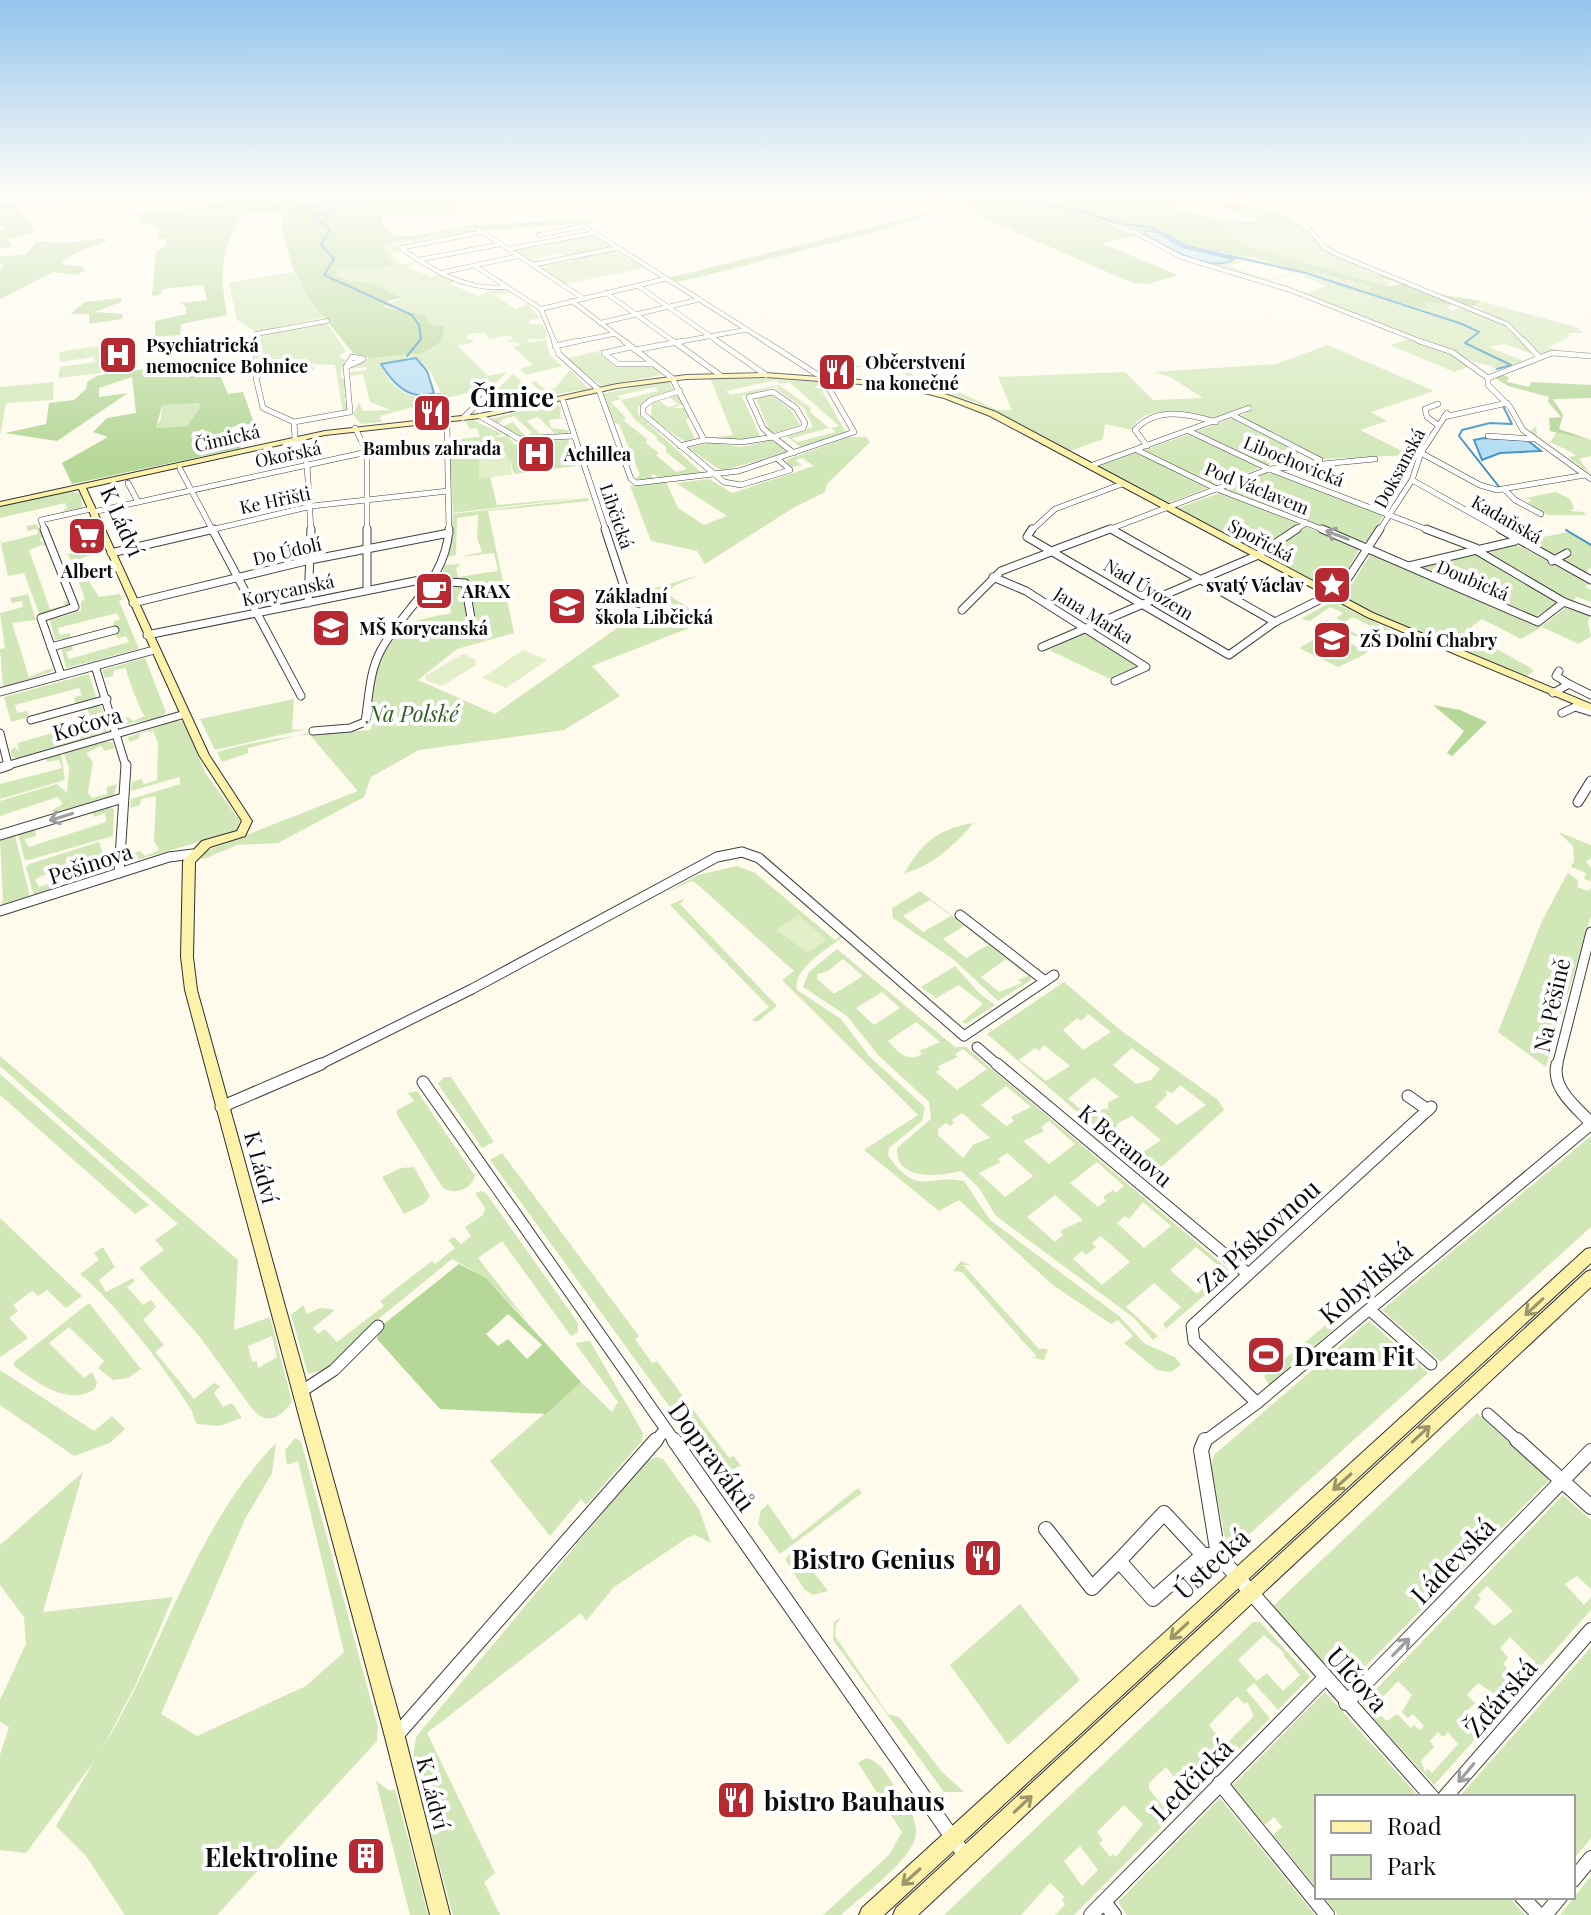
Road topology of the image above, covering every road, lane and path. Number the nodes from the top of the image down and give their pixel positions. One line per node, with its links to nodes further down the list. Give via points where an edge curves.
1 (469, 282): 9 (street, via 486,289)
2 (498, 282): 9 (street)
3 (559, 282): 11 (street)
4 (652, 282): 8 (street)
5 (670, 282): 12 (street)
6 (1265, 282): 33 (street, via 1452,352)
7 (1405, 282): 26 (street, via 1507,324)
8 (638, 286): 10 (street); 14 (street)
9 (505, 287): 15 (street)
10 (606, 293): 11 (street); 16 (street)
11 (584, 299): 13 (street)
12 (697, 300): 14 (street); 19 (street)
13 (572, 301): 15 (street); 18 (street)
14 (669, 306): 16 (street); 21 (street)
15 (541, 309): 23 (street)
16 (636, 314): 18 (street); 22 (street)
17 (327, 321): 48 (street, via 256,334 247,346 253,366 248,372 256,378 267,414)
18 (600, 323): 20 (street)
19 (745, 330): 21 (street); 32 (street)
20 (614, 334): 23 (street); 24 (street)
21 (712, 336): 22 (street); 30 (street)
22 (675, 343): 24 (street); 29 (street)
23 (555, 346): 35 (street)
24 (633, 348): 27 (street); 27 (street, via 604,353 618,364)
25 (1591, 356): 26 (street)
26 (1539, 357): 33 (street)
27 (654, 364): 31 (street)
28 (346, 367): 28 (street, via 352,357 363,359); 49 (street, via 352,410)
29 (720, 375): 30 (street, Čimická); 31 (street, Čimická)
30 (766, 375): 32 (street, Čimická)
31 (672, 378): 35 (street, Čimická); 36 (street)
32 (823, 378): 34 (street, Čimická); 67 (street, via 854,432)
33 (1488, 378): 40 (street, via 1488,385)
34 (923, 389): 75 (street, Spořická, via 993,414)
35 (599, 390): 42 (street, Čimická); 78 (street, via 634,482)
36 (680, 391): 61 (street); 63 (street, via 651,400 642,412)
37 (490, 392): 44 (street)
38 (439, 396): 50 (street)
39 (563, 401): 56 (street, Libčická)
40 (1507, 403): 52 (street, Doksanská, via 1446,415); 60 (street, via 1520,427)
41 (1438, 404): 52 (street, via 1425,409)
42 (516, 408): 44 (street, Čimická, via 484,413); 45 (street, Čimická)
43 (1249, 408): 46 (street)
44 (472, 409): 47 (street)
45 (480, 416): 47 (street, Čimická); 56 (street, via 519,439)
46 (1234, 416): 51 (street); 68 (street)
47 (463, 418): 50 (street, Čimická)
48 (294, 420): 49 (street); 59 (street)
49 (306, 420): 55 (street)
50 (444, 420): 53 (street, Čimická); 62 (street)
51 (1216, 422): 54 (street); 64 (street, via 1174,414 1146,420 1135,430)
52 (1438, 425): 69 (street, Doksanská)
53 (355, 428): 55 (street, Čimická); 66 (street)
54 (1189, 431): 64 (street); 77 (street, Libochovická)
55 (309, 436): 59 (street, Čimická)
56 (573, 436): 117 (street, Libčická)
57 (773, 436): 57 (street, via 805,426 796,408 773,392 749,397 763,428); 61 (street, via 736,445); 67 (street)
58 (1488, 436): 60 (street)
59 (295, 439): 73 (street); 83 (street, Čimická)
60 (1536, 439): 79 (street)
61 (704, 440): 63 (street)
62 (446, 444): 66 (street, Okořská); 87 (street)
63 (680, 446): 78 (street)
64 (1147, 446): 65 (street)
65 (1137, 450): 75 (street); 84 (street, Pod Václavem)
66 (367, 452): 73 (street, Okořská); 88 (street)
67 (794, 453): 70 (street)
68 (1306, 453): 72 (street); 74 (street)
69 (1421, 453): 80 (street, Doksanská); 85 (street, via 1480,485)
70 (778, 459): 78 (street); 78 (street, via 790,470 741,485 730,485)
71 (1375, 459): 72 (street)
72 (1322, 461): 74 (street)
73 (307, 464): 86 (street, Okořská); 91 (street)
74 (1286, 465): 77 (street)
75 (1090, 466): 82 (street, Spořická)
76 (180, 469): 86 (street)
77 (1269, 469): 84 (street); 94 (street, Libochovická)
78 (716, 475)
79 (1586, 476): 85 (street)
80 (1412, 480): 94 (street, Doksanská); 100 (street, Kadaňská)
81 (128, 483): 89 (street)
82 (1122, 484): 92 (street, Spořická); 104 (street, via 1066,504 1040,520 1027,537)
83 (81, 486): 90 (street, Čimická); 93 (street, K Ládví)
84 (1217, 489): 92 (street); 96 (street, Pod Václavem)
85 (1504, 489): 95 (street)
86 (192, 490): 89 (street, Okořská); 97 (street)
87 (448, 491): 88 (street, Ke Hřišti); 99 (street)
88 (368, 499): 91 (street, Ke Hřišti); 102 (street)
89 (138, 502): 93 (street, Okořská)
90 (0, 504)
91 (312, 506): 97 (street, Ke Hřišti); 108 (street)
92 (1167, 508): 98 (street); 107 (street, Spořická)
93 (92, 511): 105 (street, K Ládví); 131 (street, Okořská, via 41,520 75,607 41,618)
94 (1391, 513): 101 (street, Doksanská); 103 (street, Libochovická)
95 (1541, 514)
96 (1306, 523): 101 (street, Pod Václavem, one-way to 96); 107 (street)
97 (212, 528): 105 (street, Ke Hřišti); 111 (street)
98 (1111, 529): 104 (street); 114 (street)
99 (449, 533): 102 (street, Do Údolí); 113 (street)
100 (1515, 541): 103 (street); 109 (street, Kadaňská)
101 (1369, 547): 110 (street, Doubická); 118 (street, Doksanská)
102 (368, 548): 108 (street, Do Údolí); 116 (street)
103 (1475, 549): 110 (street); 119 (street, Libochovická)
104 (1052, 551): 112 (street); 122 (street, Nad Úvozem)
105 (111, 553): 120 (street, K Ládví)
106 (1567, 553): 109 (street)
107 (1256, 556): 114 (street); 118 (street, Spořická)
108 (310, 560): 111 (street, Do Údolí); 121 (street)
109 (1552, 561): 115 (street, Kadaňská)
110 (1409, 566): 119 (street, Doubická, via 1538,622)
111 (238, 577): 120 (street, Do Údolí); 125 (street)
112 (993, 577): 123 (street); 128 (street, Jana Marka)
113 (434, 579): 116 (street, Korycanská); 126 (street, via 465,583); 148 (street, via 378,657 365,722)
114 (1200, 580): 122 (street); 127 (street)
115 (1591, 580)
116 (367, 590): 121 (street, Korycanská)
117 (627, 596)
118 (1332, 596): 127 (street); 140 (street, Spořická)
119 (1564, 602): 124 (street, Libochovická)
120 (133, 603): 130 (street, K Ládví)
121 (308, 603): 125 (street, Korycanská)
122 (1142, 604): 127 (street, Nad Úvozem, via 1229,655); 128 (street)
123 (962, 610)
124 (1591, 612)
125 (257, 613): 130 (street, Korycanská); 142 (street)
126 (471, 618)
127 (1275, 622)
128 (1085, 628): 132 (street); 137 (street, Jana Marka, via 1146,667)
129 (115, 630): 131 (street)
130 (147, 635): 133 (street, K Ládví)
131 (51, 647): 136 (street)
132 (1042, 647)
133 (154, 650): 134 (street); 146 (street, K Ládví)
134 (95, 666): 136 (street); 143 (street)
135 (1559, 671): 138 (street, via 1556,676)
136 (61, 675): 139 (street)
137 (1115, 681)
138 (1569, 684): 140 (street); 141 (street)
139 (0, 692)
140 (1553, 693): 144 (street, Spořická)
141 (1591, 695)
142 (301, 696)
143 (107, 699): 147 (street); 149 (street)
144 (1591, 710): 145 (street, via 1575,707)
145 (1562, 713)
146 (185, 714): 149 (street, Kočova); 156 (street, K Ládví, via 247,821 241,833)
147 (31, 720)
148 (313, 731)
149 (119, 732): 151 (street, Kočova); 153 (street, via 126,761)
150 (1, 740): 151 (street)
151 (4, 766)
152 (1591, 781): 154 (street)
153 (123, 798): 155 (street, one-way to 155); 157 (street)
154 (1578, 802)
155 (0, 835)
156 (193, 854): 157 (street, Pešinova); 165 (street, K Ládví, via 187,873 187,957)
157 (119, 873): 158 (street, Pešinova)
158 (0, 911)
159 (960, 915): 165 (street, via 1050,978 964,1036 759,858 725,854 419,1020)
160 (1591, 932): 161 (street, Na Pěšině)
161 (1587, 954): 166 (street, Na Pěšině, via 1555,1073 1561,1090)
162 (977, 1047): 168 (street, K Beranovu)
163 (423, 1082): 176 (street, Dopraváků)
164 (1408, 1096): 168 (street, Za Pískovnou, via 1430,1108)
165 (221, 1107): 173 (street, K Ládví)
166 (1591, 1123): 170 (street, Kobyliská)
167 (1591, 1254): 183 (street, Ústecká, one-way to 183)
168 (1248, 1274): 174 (street, Za Pískovnou, via 1192,1326 1191,1333)
169 (1591, 1277): 184 (street, Ústecká, one-way to 169)
170 (1370, 1310): 172 (street); 174 (street, Kobyliská)
171 (378, 1326): 173 (street, via 334,1370)
172 (1431, 1364)
173 (299, 1393): 188 (street, K Ládví)
174 (1257, 1403): 181 (street, Kobyliská, via 1205,1439 1201,1450)
175 (1488, 1414): 178 (street)
176 (665, 1430): 188 (street); 192 (street, Dopraváků)
177 (1591, 1451): 178 (street, Ládevská)
178 (1562, 1481): 179 (street); 187 (street, Ládevská, one-way to 178)
179 (1591, 1507)
180 (1046, 1529): 182 (street, via 1092,1588)
181 (1210, 1555): 182 (street, via 1153,1599); 182 (street, via 1164,1513); 183 (street, Kobyliská)
182 (1119, 1561)
183 (1236, 1578): 184 (street, Ulčova); 192 (street, Ústecká, one-way to 192)
184 (1250, 1593): 186 (street, Ulčova); 193 (street, Ústecká, one-way to 184)
185 (1591, 1630): 191 (street, Žďárská, one-way to 191)
186 (1325, 1678): 187 (street, Ulčova); 189 (street, Ledčická)
187 (1346, 1703): 190 (street, Ulčova)
188 (395, 1737): 199 (street, K Ládví)
189 (1220, 1783): 198 (street, Ledčická); 203 (street)
190 (1430, 1795)
191 (1447, 1795)
192 (953, 1839): 193 (street, Dopraváků); 200 (street, Ústecká, one-way to 200)
193 (966, 1857): 201 (street, Ústecká)
194 (1591, 1858): 195 (street)
195 (1575, 1878)
196 (1524, 1899): 204 (street)
197 (1558, 1899): 205 (street)
198 (1109, 1908): 202 (street, Ledčická)
199 (440, 1915)
200 (869, 1915)
201 (903, 1915)
202 (1091, 1915)
203 (1327, 1915)
204 (1539, 1915)
205 (1545, 1915)

